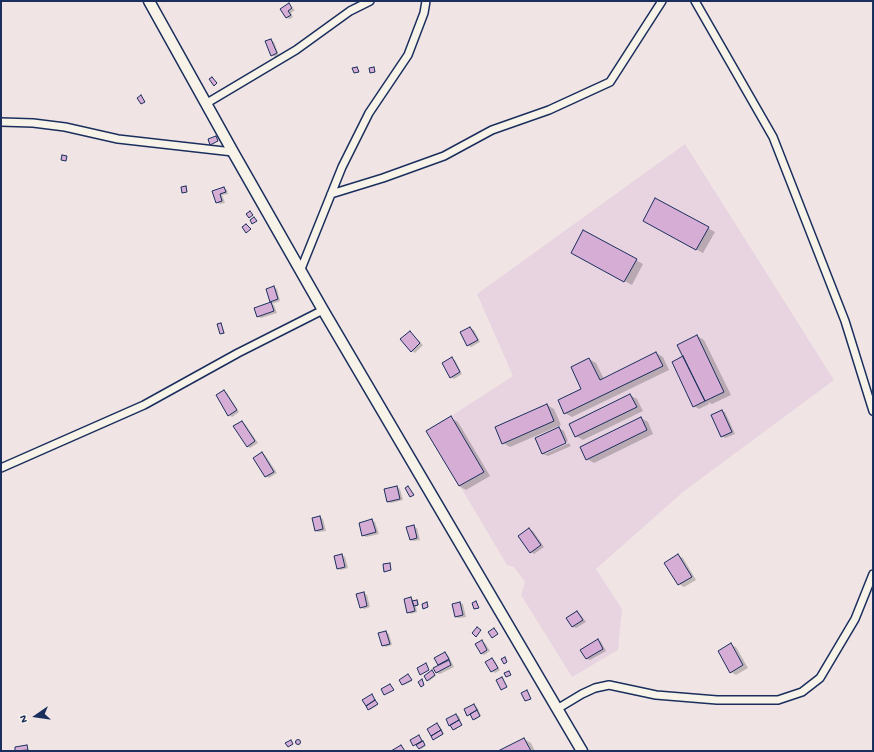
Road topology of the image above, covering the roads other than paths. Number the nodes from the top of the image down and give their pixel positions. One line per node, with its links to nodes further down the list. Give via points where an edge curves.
1 (149, 1): 6 (main road)
2 (370, 1): 6 (street, via 350,11 296,50)
3 (426, 1): 9 (street, via 408,55 369,113)
4 (662, 1): 9 (street, via 610,82 549,110 492,130 444,156)
5 (695, 1): 12 (street, via 773,137 845,321)
6 (207, 103): 8 (main road)
7 (1, 122): 8 (street, via 65,127 118,139)
8 (233, 152): 10 (main road)
9 (331, 194): 10 (street)
10 (301, 269): 11 (main road)
11 (323, 310): 13 (street, via 144,405); 15 (main road)
12 (873, 411)
13 (1, 468)
14 (873, 574): 15 (street, via 855,619 820,678 802,692 778,700 717,700 656,695 609,685 582,694)
15 (558, 709): 16 (main road)
16 (582, 751)

